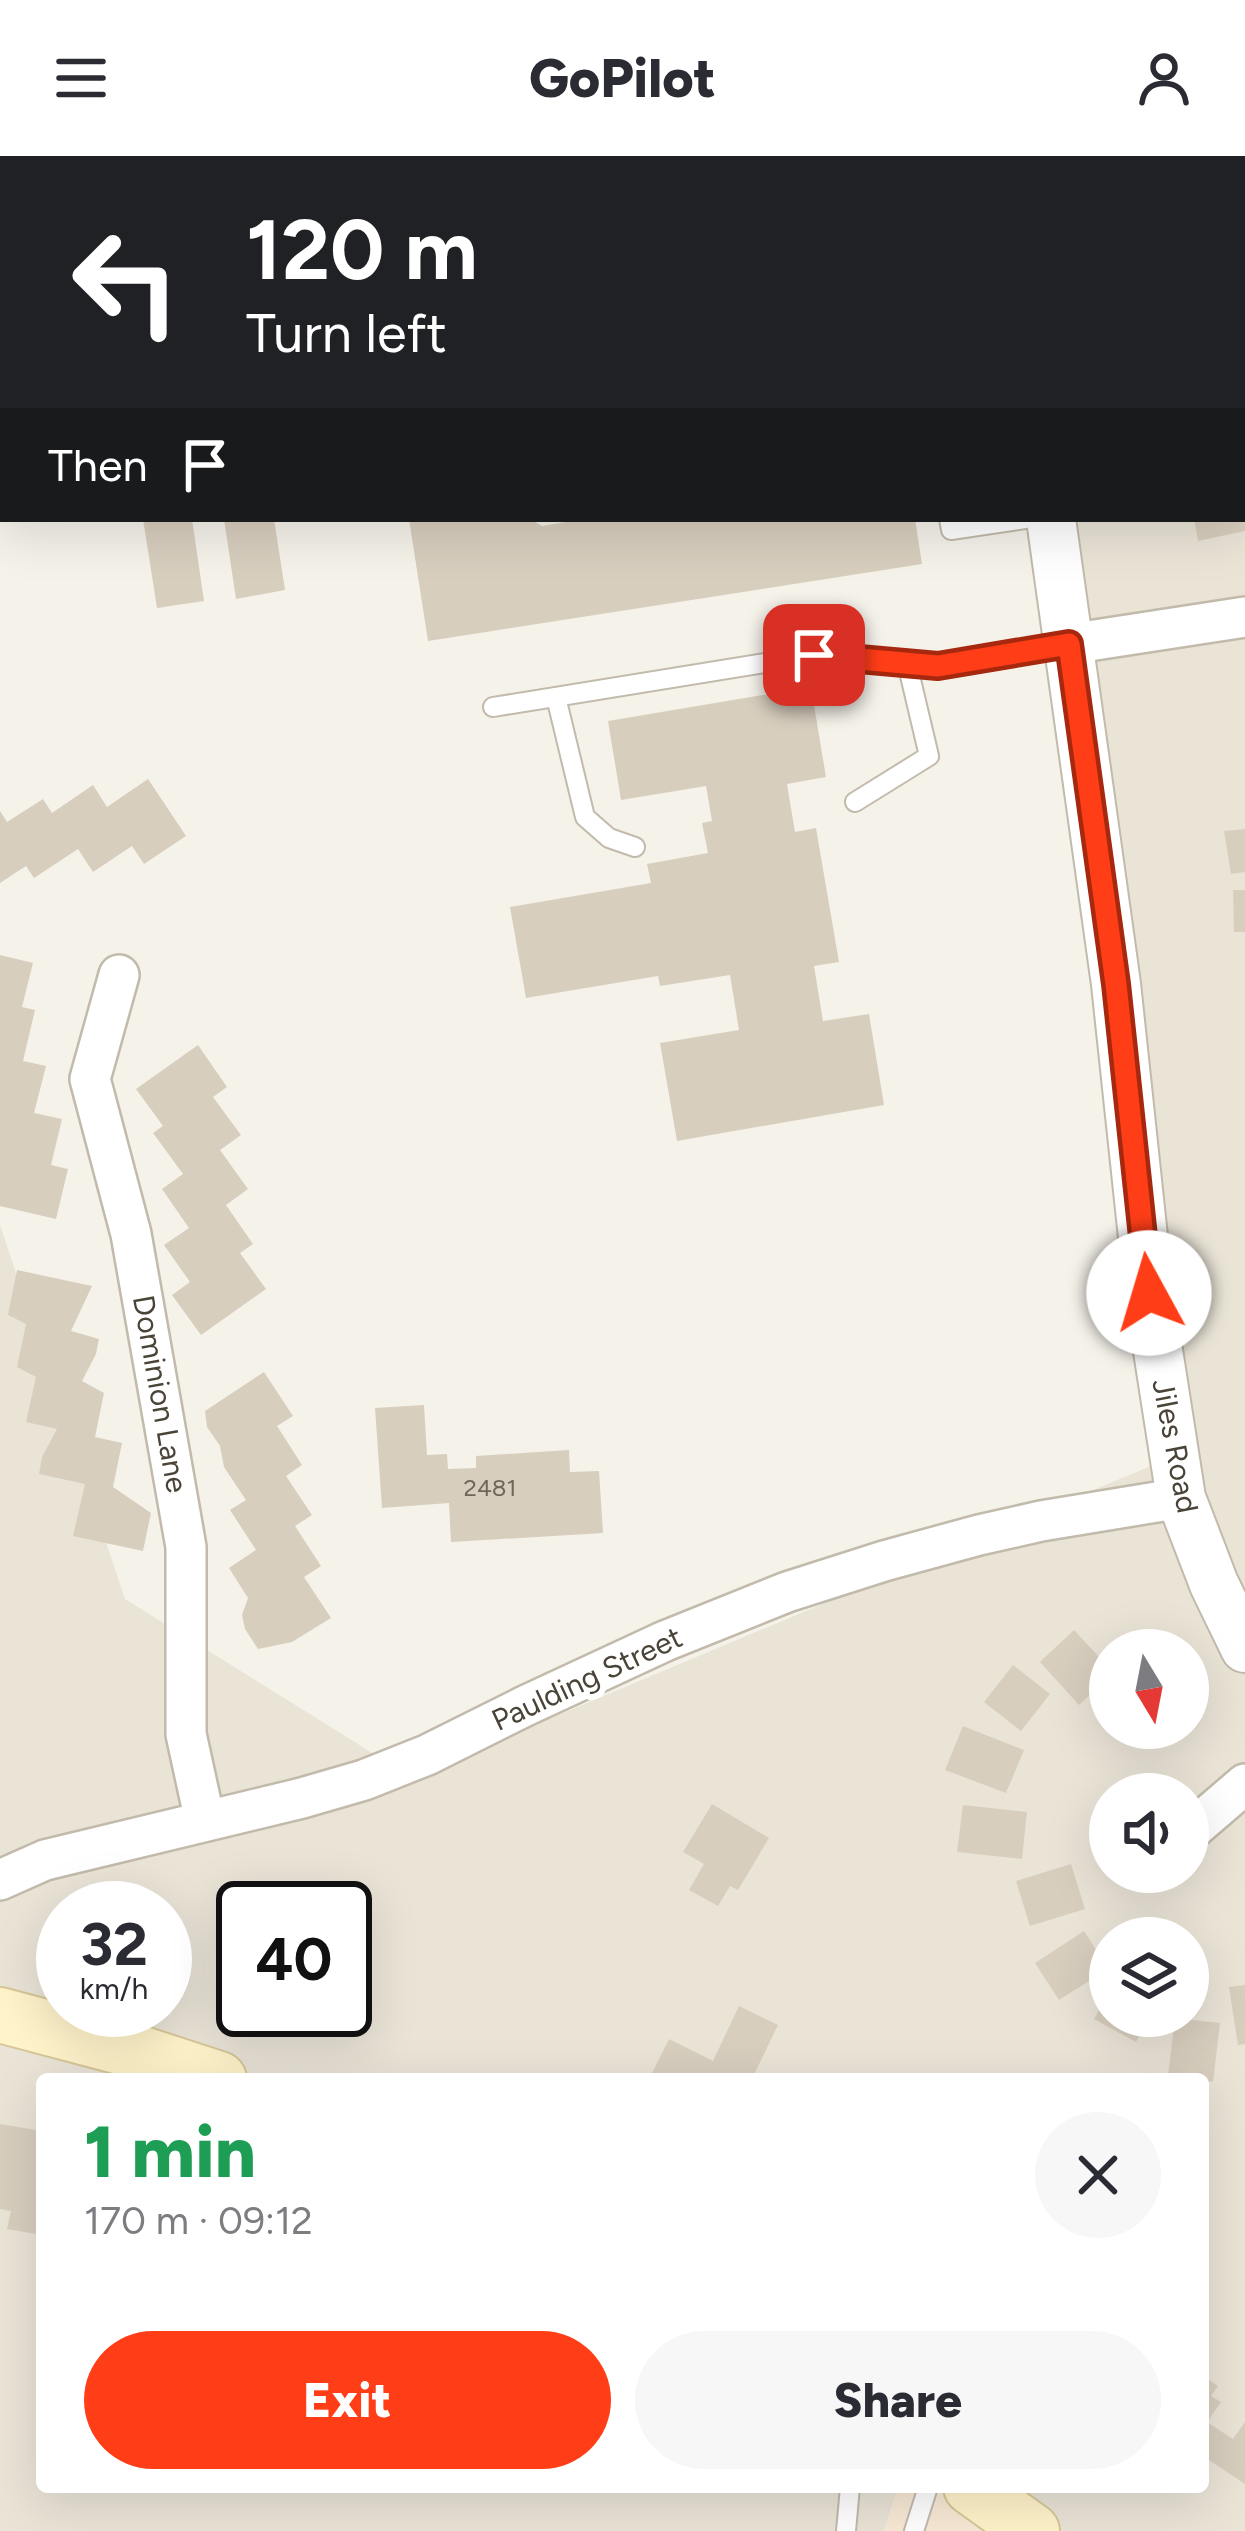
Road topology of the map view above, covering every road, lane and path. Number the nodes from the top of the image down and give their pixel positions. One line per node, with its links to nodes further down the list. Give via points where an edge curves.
1 (950, 522): 2 (lane, via 951,530)
2 (1004, 522)
3 (1052, 522): 5 (street, Jiles Road)
4 (1245, 617): 5 (street)
5 (1069, 644): 6 (lane, via 938,666); 12 (street, Jiles Road)
6 (907, 663): 7 (lane, via 814,655); 9 (lane, via 928,756)
7 (556, 697): 8 (lane); 10 (lane, via 585,817 608,838)
8 (493, 707)
9 (855, 802)
10 (635, 847)
11 (119, 975): 16 (street, Dominion Lane, via 90,1079 131,1234 186,1547 187,1734)
12 (1180, 1498): 13 (street, Jiles Road); 16 (street, Paulding Street, via 979,1535 787,1592 406,1764)
13 (1245, 1648)
14 (1245, 1784): 15 (street)
15 (1209, 1815)
16 (205, 1821): 17 (street, Paulding Street, via 45,1860)
17 (0, 1880)
18 (0, 2015): 19 (main road)
19 (201, 2073)
20 (849, 2493): 23 (lane)
21 (926, 2493): 24 (lane)
22 (979, 2493): 25 (main road)
23 (846, 2531)
24 (914, 2531)
25 (1032, 2531)

